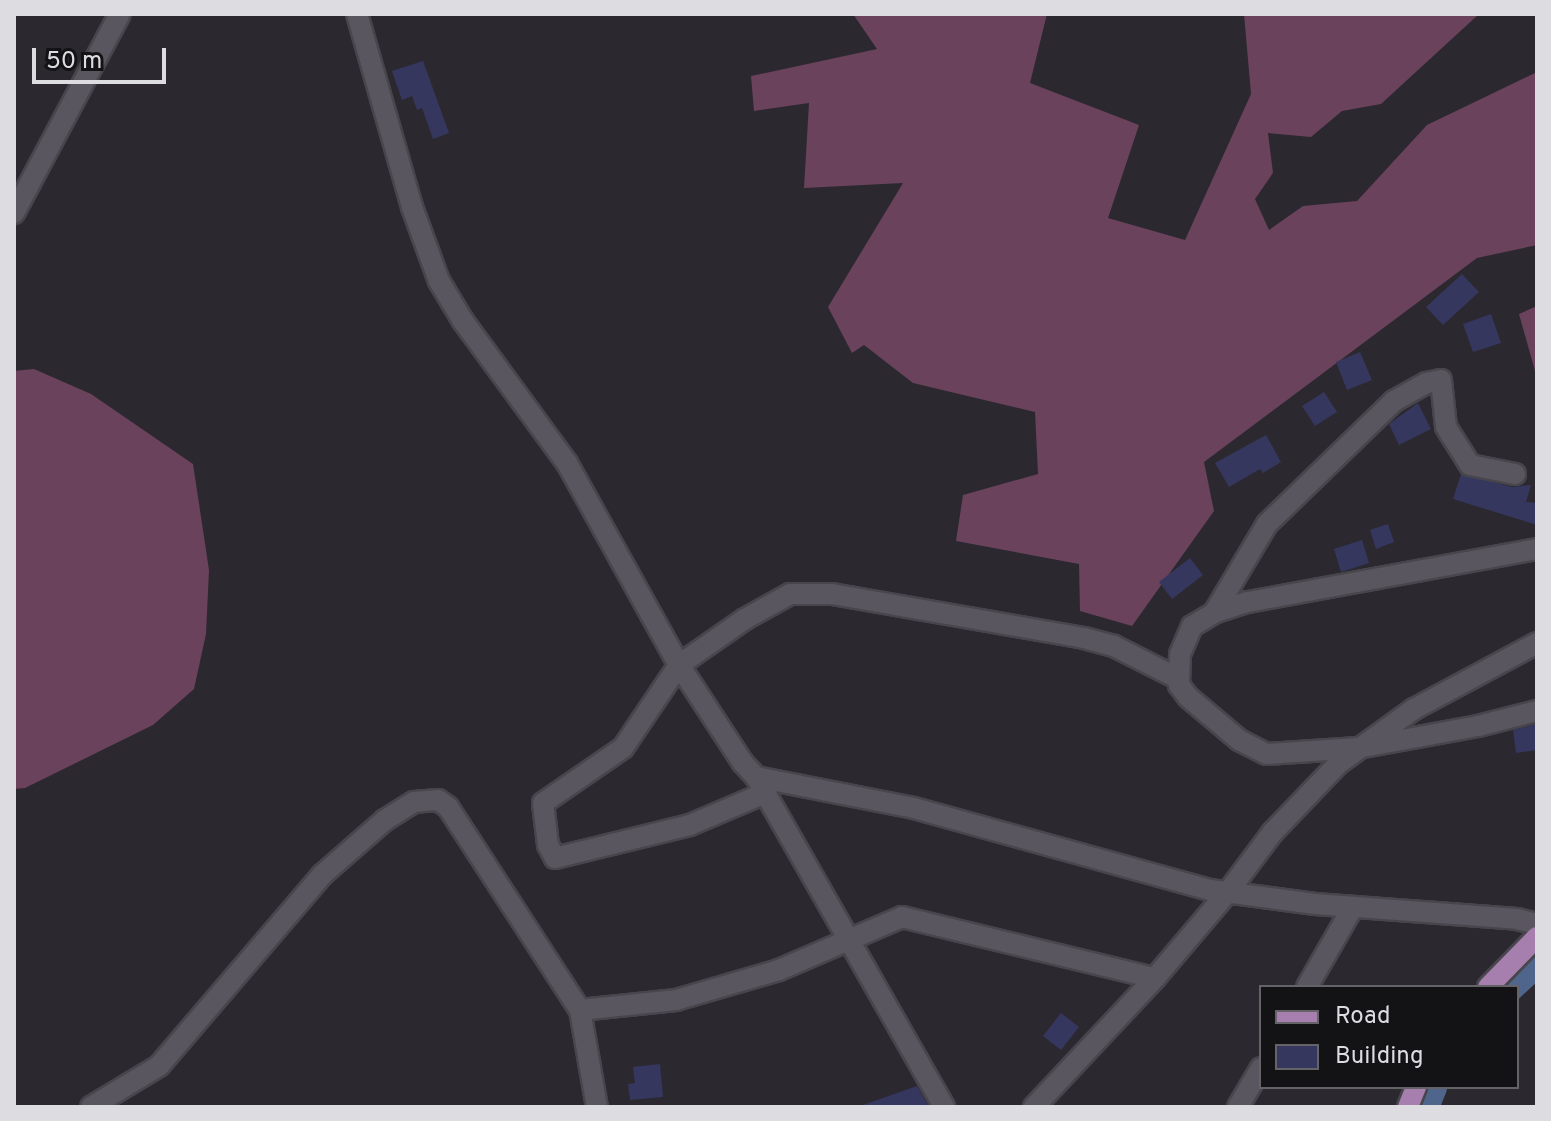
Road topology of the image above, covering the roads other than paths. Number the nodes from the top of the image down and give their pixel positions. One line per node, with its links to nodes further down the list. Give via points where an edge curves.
1 (120, 14): 3 (street)
2 (357, 14): 8 (street, via 412,207 439,281 567,463)
3 (14, 213)
4 (1515, 474): 6 (street, via 1470,465 1446,427 1441,380 1426,383 1394,401 1267,524)
5 (1537, 549): 6 (street, via 1247,602)
6 (1214, 613): 9 (street, via 1192,626 1180,654)
7 (1537, 643): 11 (street, via 1414,709)
8 (679, 665): 9 (street, via 790,594 832,594 1084,638 1114,646); 12 (street); 12 (street, via 623,748 543,803 548,845 555,858 690,825)
9 (1179, 679): 11 (street, via 1188,697 1239,740 1267,754)
10 (1537, 711): 11 (street)
11 (1358, 748): 13 (street, via 1272,833)
12 (760, 785): 13 (street, via 914,808); 17 (street)
13 (1228, 892): 14 (street); 18 (street)
14 (1353, 907): 15 (street); 19 (street)
15 (1537, 924)
16 (1537, 937): 20 (main road)
17 (850, 938): 18 (street, via 902,917); 21 (street, via 779,970 676,1000); 25 (street)
18 (1155, 978): 26 (street)
19 (1308, 985)
20 (1490, 985)
21 (580, 1010): 23 (street, via 448,807 438,800 414,802 322,875 159,1066); 24 (street)
22 (1259, 1071): 27 (street)
23 (91, 1107)
24 (597, 1107)
25 (944, 1107)
26 (1034, 1107)
27 (1238, 1107)

